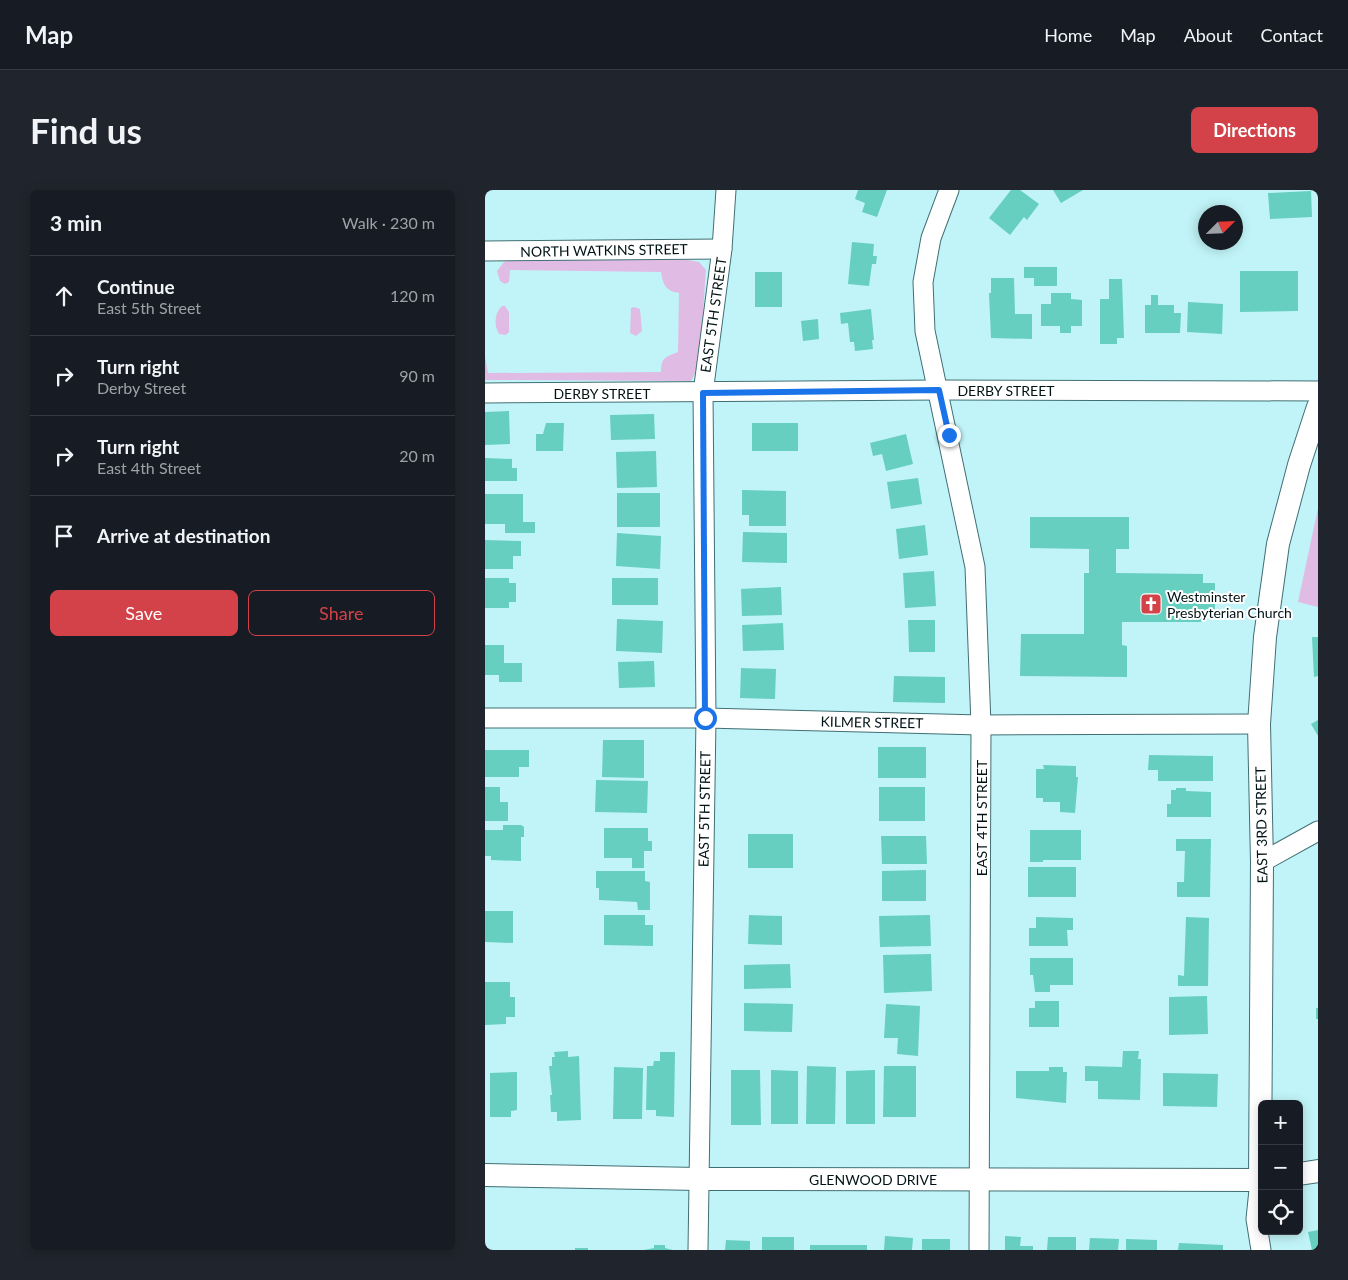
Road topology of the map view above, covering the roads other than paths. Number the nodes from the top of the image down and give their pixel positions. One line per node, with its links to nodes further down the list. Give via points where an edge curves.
1 (726, 190): 3 (street, EAST 5TH STREET)
2 (949, 190): 5 (street, EAST 4TH STREET, via 931,238 923,282 925,331)
3 (722, 249): 4 (street, NORTH WATKINS STREET); 8 (street, EAST 5TH STREET)
4 (485, 251)
5 (939, 390): 6 (street, DERBY STREET); 8 (street, DERBY STREET); 13 (street, EAST 4TH STREET, via 975,567)
6 (1318, 391)
7 (485, 393): 8 (street, DERBY STREET)
8 (703, 393): 11 (street, EAST 5TH STREET)
9 (1318, 407): 12 (street, EAST 3RD STREET, via 1278,544 1265,637)
10 (485, 718): 11 (street, KILMER STREET)
11 (705, 718): 13 (street, KILMER STREET); 20 (street, EAST 5TH STREET)
12 (1259, 724): 13 (street, KILMER STREET); 15 (street, EAST 3RD STREET)
13 (981, 725): 21 (street, EAST 4TH STREET)
14 (1318, 831): 15 (street)
15 (1262, 862): 16 (street, EAST 3RD STREET)
16 (1261, 1145)
17 (1318, 1171): 18 (street)
18 (1303, 1173)
19 (485, 1175): 20 (street, GLENWOOD DRIVE)
20 (699, 1179): 21 (street, GLENWOOD DRIVE); 24 (street, EAST 5TH STREET)
21 (979, 1180): 22 (street, GLENWOOD DRIVE); 25 (street, EAST 4TH STREET)
22 (1258, 1180)
23 (1260, 1190): 26 (street, EAST 3RD STREET, via 1256,1219)
24 (698, 1250)
25 (979, 1250)
26 (1261, 1250)

